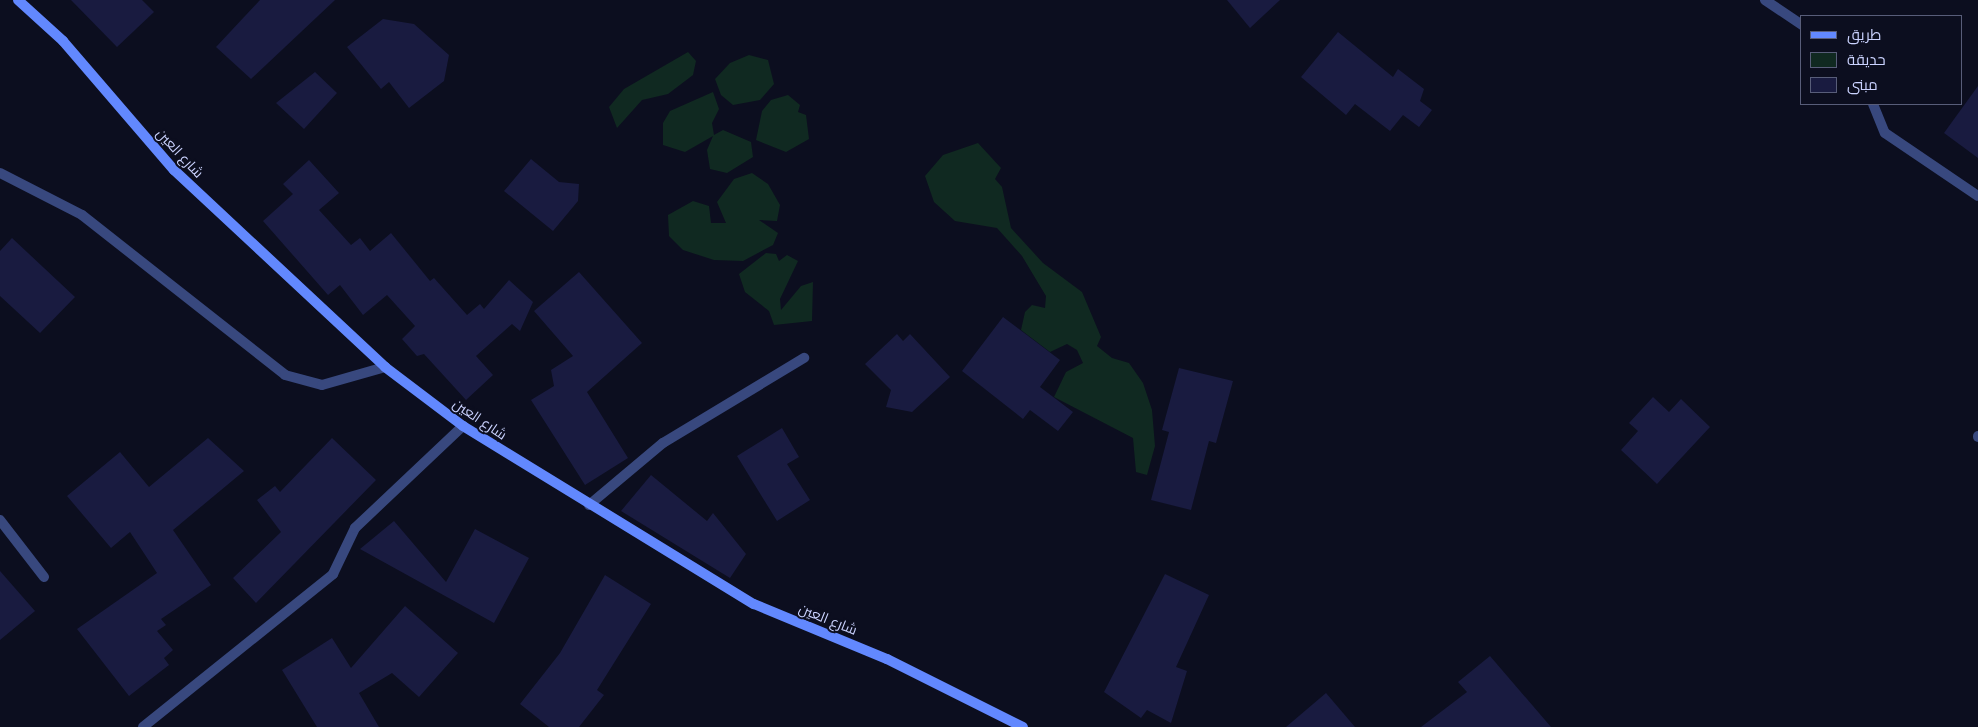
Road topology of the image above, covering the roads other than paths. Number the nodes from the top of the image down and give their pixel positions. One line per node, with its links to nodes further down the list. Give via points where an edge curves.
1 (18, 0): 8 (street, شارع العين, via 63,42 174,170)
2 (1765, 0): 3 (street)
3 (1800, 24)
4 (1873, 105): 6 (street, via 1885,133)
5 (0, 172): 8 (street, via 82,215 285,375 322,385)
6 (1978, 196)
7 (804, 358): 10 (street, via 663,442)
8 (385, 367): 9 (street, شارع العين)
9 (463, 426): 10 (street, شارع العين); 13 (street, via 355,528 333,574)
10 (589, 505): 14 (street, شارع العين, via 754,604 887,659)
11 (0, 520): 12 (street)
12 (44, 578)
13 (143, 727)
14 (1023, 727)

